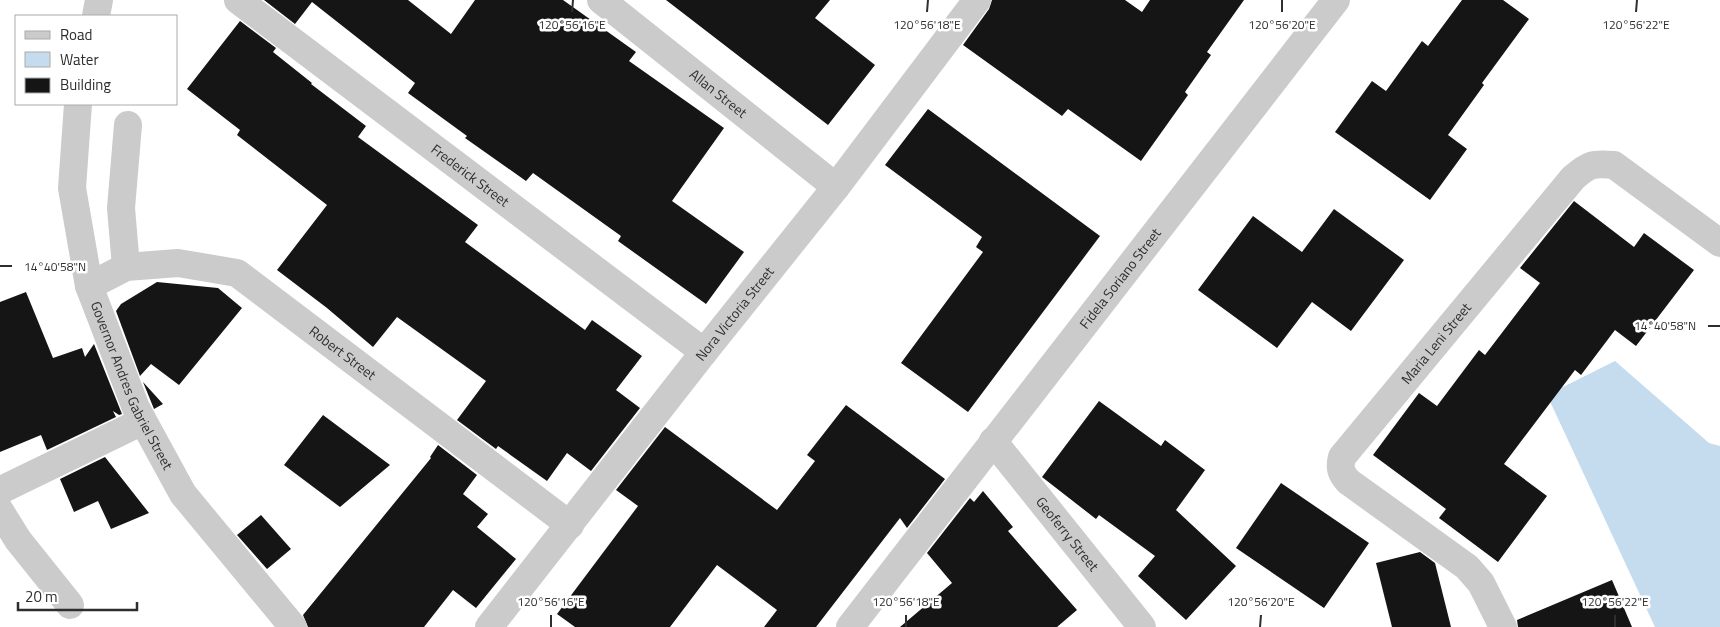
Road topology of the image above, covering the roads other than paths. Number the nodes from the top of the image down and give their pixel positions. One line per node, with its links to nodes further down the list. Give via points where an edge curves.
1 (99, 0): 6 (street)
2 (238, 0): 13 (street, Frederick Street)
3 (601, 0): 9 (street, Allan Street)
4 (977, 0): 9 (street, Nora Victoria Street)
5 (1336, 0): 15 (street, Fidela Soriano Street)
6 (96, 15)
7 (78, 105): 12 (street, Governor Andres Gabriel Street, via 72,188)
8 (128, 125): 11 (street, via 121,208)
9 (836, 187): 13 (street, Nora Victoria Street)
10 (1720, 243): 24 (street, Maria Leni Street, via 1614,165 1586,166 1342,457 1342,475 1349,482 1467,568 1481,583)
11 (126, 267): 12 (street, Robert Street); 18 (street, Robert Street, via 178,263 237,273)
12 (89, 286): 14 (street, Governor Andres Gabriel Street)
13 (704, 352): 18 (street, Nora Victoria Street)
14 (143, 421): 16 (street); 21 (street, Governor Andres Gabriel Street, via 183,494)
15 (993, 441): 20 (street, Fidela Soriano Street); 23 (street, Geoferry Street)
16 (0, 492)
17 (0, 511): 19 (street, via 18,540)
18 (570, 525): 22 (street, Nora Victoria Street)
19 (70, 605)
20 (854, 625)
21 (293, 627)
22 (489, 627)
23 (1142, 627)
24 (1503, 627)

